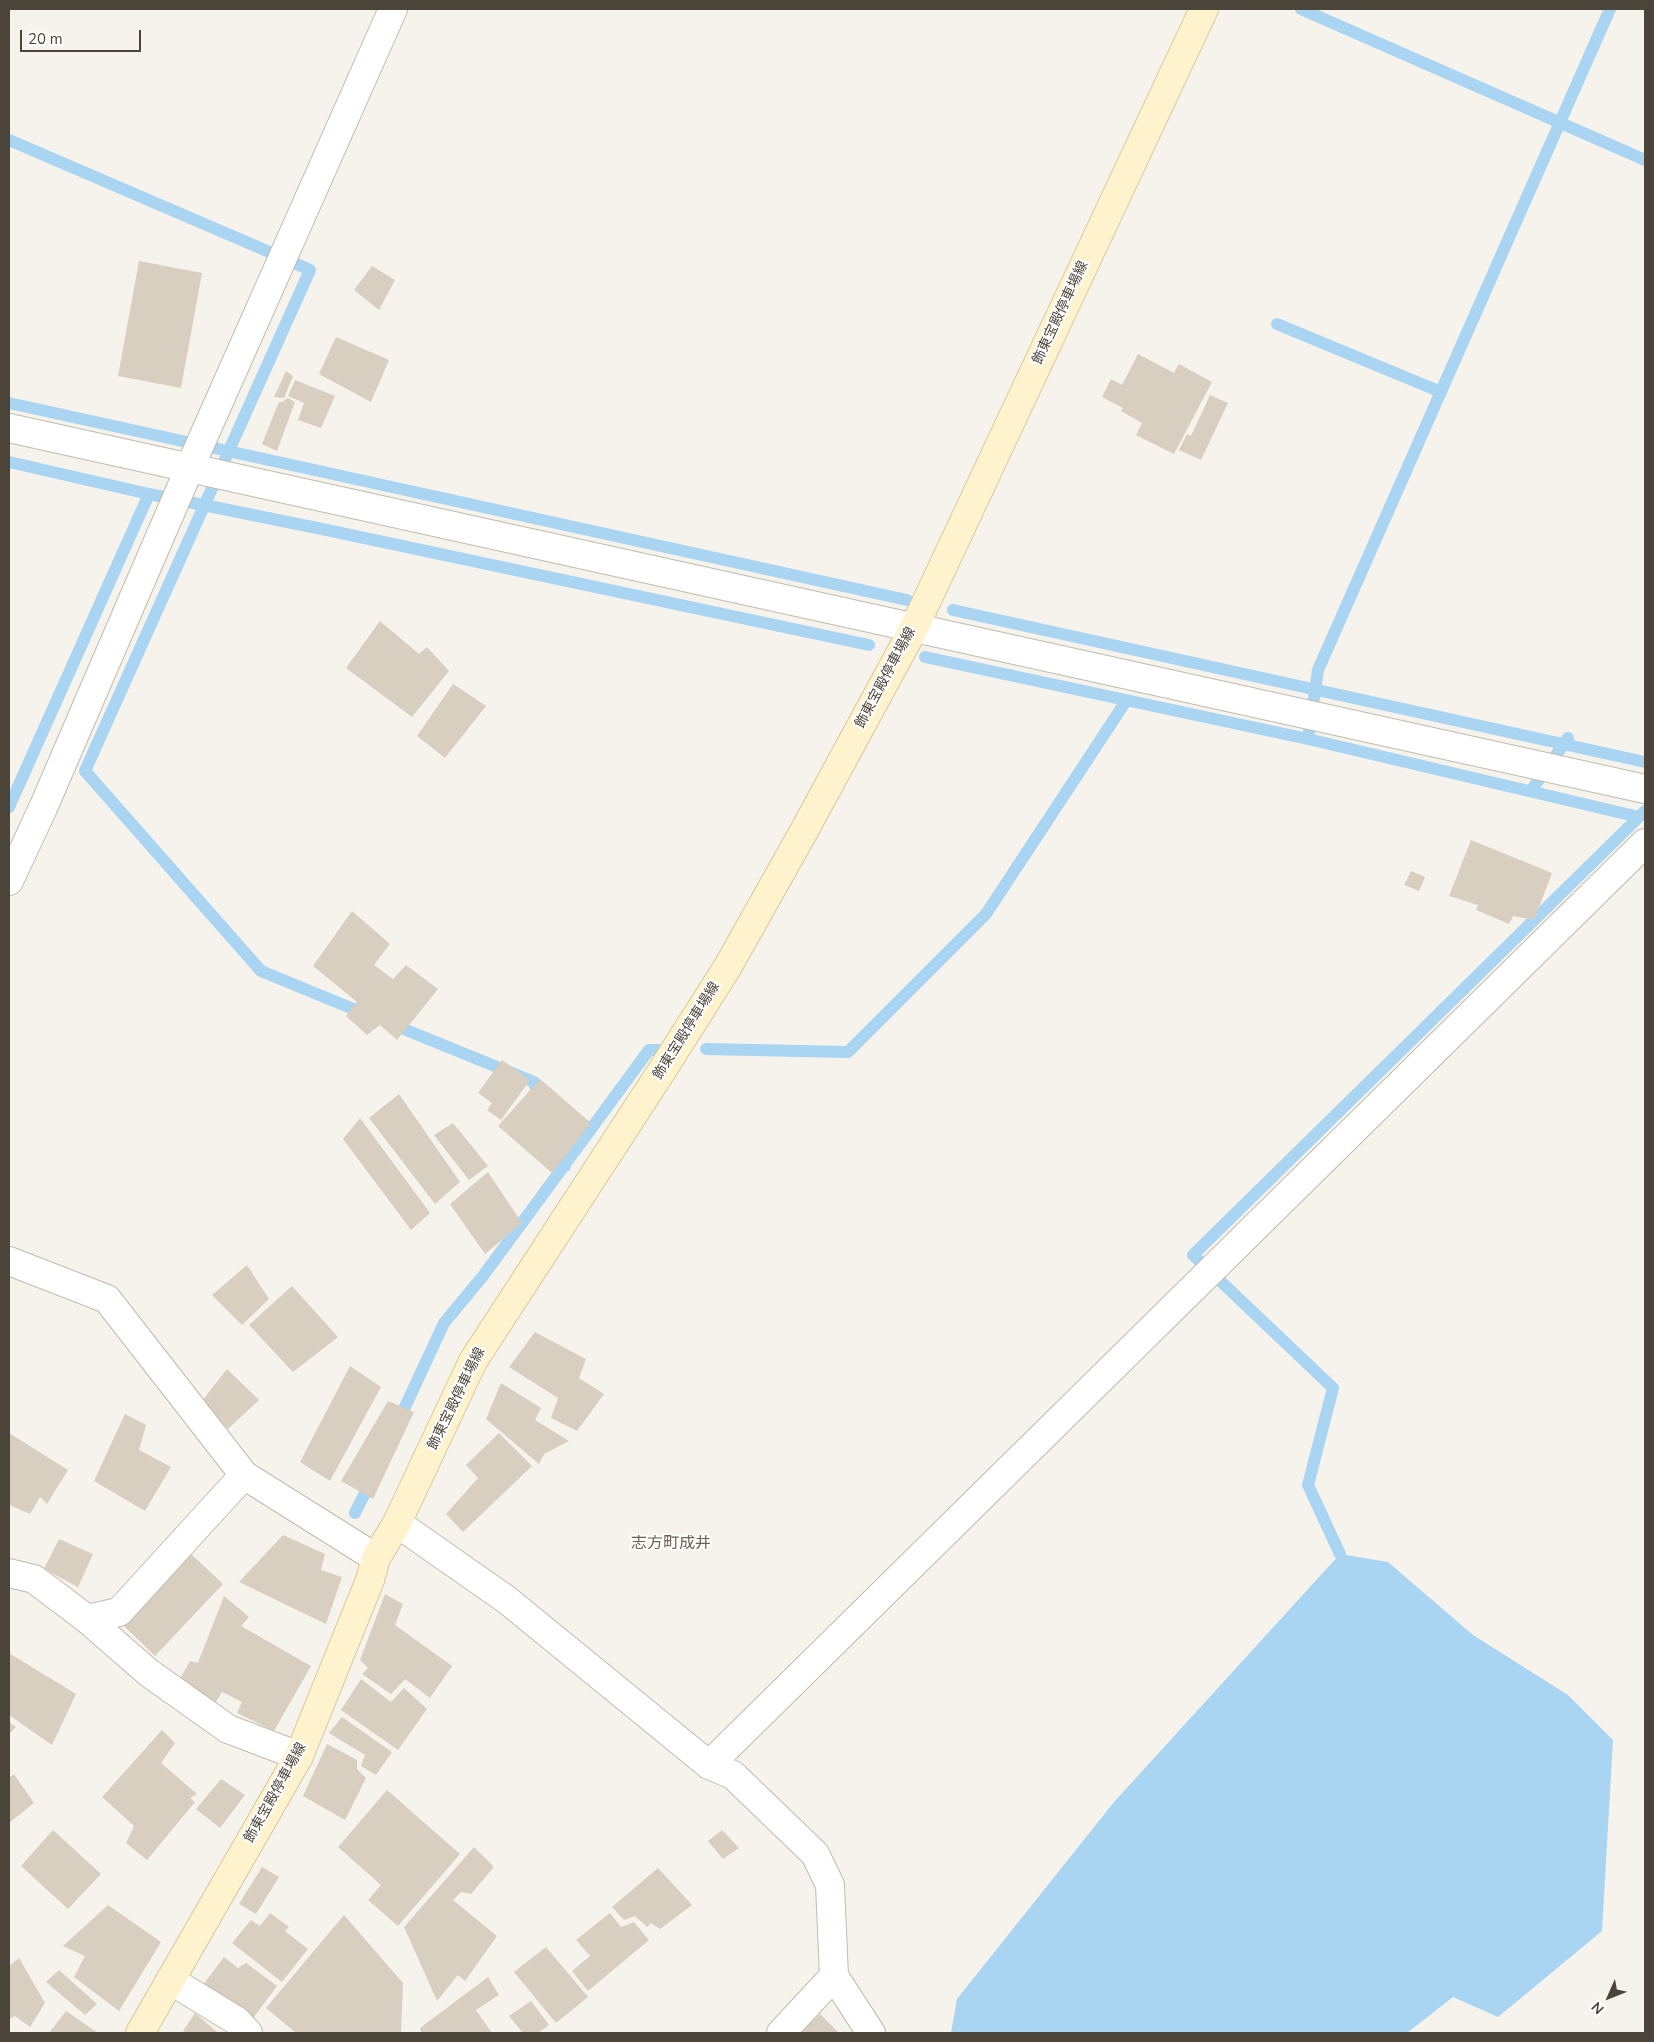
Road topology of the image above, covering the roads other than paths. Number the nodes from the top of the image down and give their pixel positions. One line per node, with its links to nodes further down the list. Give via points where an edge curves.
1 (393, 9): 4 (street)
2 (1204, 9): 5 (main road, 飾東宝殿停車場線)
3 (9, 428): 4 (street)
4 (190, 467): 5 (street); 8 (street)
5 (914, 628): 6 (street); 11 (main road, 飾東宝殿停車場線, via 727,968 473,1360)
6 (1645, 789)
7 (1645, 843): 16 (street)
8 (9, 881)
9 (9, 1263): 10 (street, via 106,1299)
10 (244, 1475): 12 (street); 14 (street, via 119,1612)
11 (397, 1523): 12 (main road, 飾東宝殿停車場線); 16 (street, via 507,1600)
12 (376, 1558): 15 (main road, 飾東宝殿停車場線)
13 (9, 1573): 14 (street, via 34,1579)
14 (86, 1619): 15 (street, via 149,1673 228,1729)
15 (299, 1756): 18 (main road, 飾東宝殿停車場線)
16 (709, 1765): 17 (street, via 733,1775 816,1854 830,1885)
17 (834, 1976): 21 (street); 22 (street)
18 (170, 1980): 19 (main road, 飾東宝殿停車場線); 20 (street, via 236,2021)
19 (140, 2033)
20 (248, 2033)
21 (781, 2033)
22 (871, 2033)

